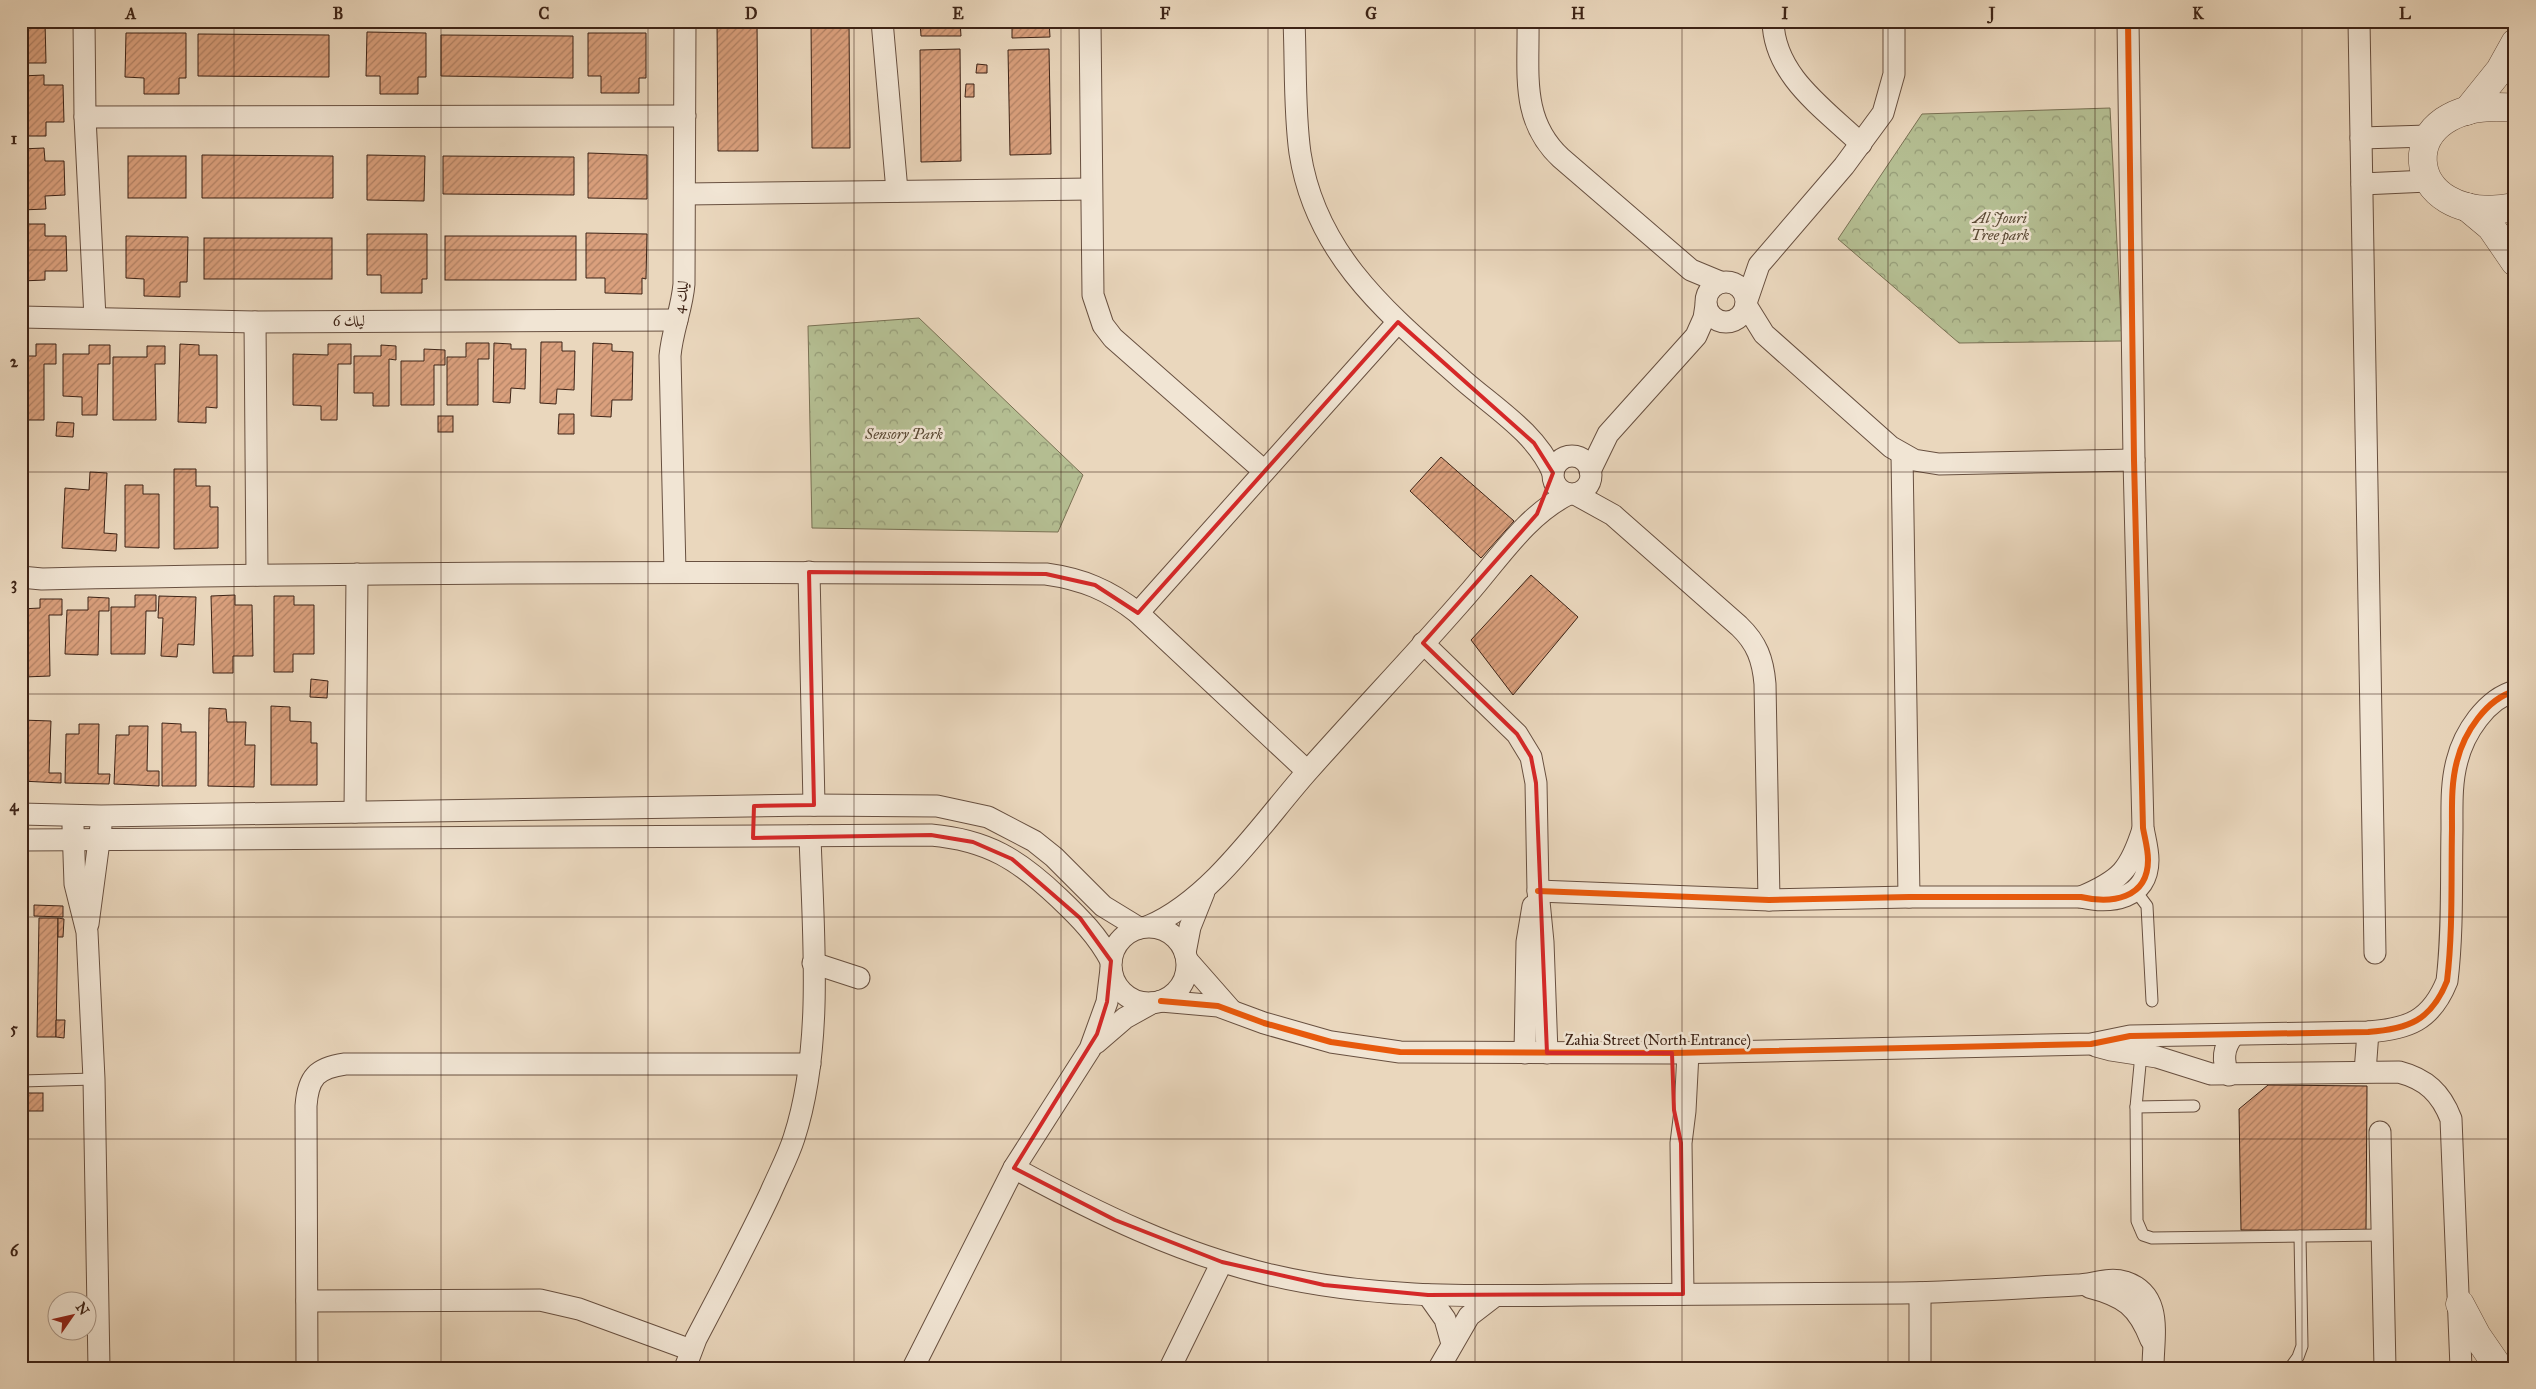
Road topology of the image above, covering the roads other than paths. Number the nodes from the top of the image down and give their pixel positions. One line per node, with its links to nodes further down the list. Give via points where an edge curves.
1 (84, 21): 15 (street)
2 (685, 21): 14 (street, ليلك 4)
3 (882, 21): 22 (street)
4 (1090, 21): 21 (street)
5 (1294, 21): 36 (street, via 1297,122 1307,185 1332,243 1349,269)
6 (1528, 21): 28 (street, via 1529,98 1543,138 1561,158)
7 (1772, 21): 18 (street, via 1777,51 1789,73)
8 (1894, 21): 18 (street, via 1894,74 1890,94 1883,113)
9 (2128, 21): 44 (street)
10 (2359, 21): 17 (street)
11 (2515, 43): 13 (street, via 2500,70)
12 (2515, 108): 13 (street)
13 (2467, 111): 16 (street, via 2438,123)
14 (684, 116): 15 (street); 23 (street, ليلك 4)
15 (85, 117): 33 (street)
16 (2428, 136): 17 (street); 19 (street, via 2423,151)
17 (2361, 138): 20 (street)
18 (1861, 144): 27 (street)
19 (2428, 181): 20 (street); 25 (street, via 2438,194)
20 (2362, 184): 80 (street)
21 (1090, 189): 22 (street); 45 (street, via 1093,295 1103,325 1124,350)
22 (897, 191): 23 (street)
23 (686, 194): 34 (street, ليلك 4, via 684,284)
24 (2515, 206): 25 (street)
25 (2466, 207): 26 (street, via 2491,227)
26 (2515, 262)
27 (1759, 265): 29 (street); 31 (street)
28 (1691, 270): 29 (street); 30 (street)
29 (1722, 282): 30 (street, via 1710,289); 31 (street, via 1740,286)
30 (1706, 302): 37 (street, via 1715,319); 39 (street)
31 (1746, 303): 37 (street, via 1741,316); 38 (street)
32 (21, 317): 33 (street, ليلك 6)
33 (95, 318): 35 (street, ليلك 6)
34 (677, 320): 35 (street, ليلك 6); 51 (street, ليلك 4, via 670,356)
35 (255, 322): 54 (street)
36 (1398, 322): 41 (street); 45 (street)
37 (1728, 322): 38 (street); 39 (street)
38 (1764, 334): 42 (street)
39 (1696, 336): 40 (street)
40 (1608, 434): 43 (street); 47 (street)
41 (1534, 442): 43 (street); 46 (street)
42 (1902, 455): 44 (street, via 1926,464); 75 (street)
43 (1570, 456): 46 (street, via 1558,462); 47 (street, via 1584,460)
44 (2134, 460): 66 (street)
45 (1264, 471): 56 (street)
46 (1553, 474): 48 (street, via 1558,488); 49 (street)
47 (1591, 474): 48 (street, via 1586,488); 50 (street)
48 (1572, 494): 49 (street); 50 (street)
49 (1537, 514): 57 (street)
50 (1613, 515): 77 (street, via 1749,635 1762,658 1766,684)
51 (675, 572): 52 (street); 53 (street)
52 (809, 572): 56 (street, via 1062,576 1095,585); 60 (street)
53 (357, 574): 54 (street); 62 (street)
54 (257, 575): 55 (street)
55 (21, 577)
56 (1138, 613): 59 (street)
57 (1423, 643): 59 (street); 74 (street, via 1517,734 1531,757 1536,783)
58 (2515, 691): 88 (street, via 2501,696 2488,707 2466,737 2457,761 2453,786 2449,965 2441,996 2431,1010 2404,1027)
59 (1308, 771): 72 (street)
60 (814, 805): 61 (street); 78 (street, via 937,806 988,817 1034,841 1103,906)
61 (754, 806): 62 (street); 68 (street)
62 (355, 812): 65 (street)
63 (21, 814): 64 (street)
64 (73, 815): 65 (street); 70 (street)
65 (101, 816): 71 (street)
66 (2143, 828): 73 (street, via 2148,862); 76 (street, via 2132,859 2120,876)
67 (810, 836): 68 (street); 82 (street); 83 (street, via 931,835 993,849 1030,871 1080,918 1097,938)
68 (753, 838): 71 (street)
69 (21, 840): 70 (street)
70 (72, 840): 71 (street); 79 (street, via 75,884)
71 (100, 840): 79 (street)
72 (1206, 890): 78 (street, via 1185,907); 81 (street, via 1190,927)
73 (2135, 890): 76 (street, via 2127,896 2107,901); 85 (lane, via 2147,906)
74 (1538, 891): 77 (street); 92 (street, via 1527,942); 93 (street, via 1544,942)
75 (1909, 896): 76 (street); 77 (street)
76 (2081, 897)
77 (1768, 900)
78 (1144, 927): 81 (street, via 1171,934 1180,942); 83 (street, via 1129,932 1120,940)
79 (87, 932): 99 (street)
80 (2375, 953)
81 (1186, 956): 86 (street, via 1185,976 1178,990); 87 (street)
82 (813, 963): 84 (street); 96 (street)
83 (1111, 965): 86 (street, via 1116,983 1125,994 1138,1001); 91 (street, via 1107,1002)
84 (859, 978)
85 (2152, 1001)
86 (1156, 1002): 87 (street, Zahia Street (North Entrance), via 1204,1003); 91 (street, via 1113,1028)
87 (1232, 1010): 92 (street, Zahia Street (North Entrance), via 1297,1033 1366,1048 1400,1052)
88 (2368, 1032): 89 (street); 97 (street)
89 (2233, 1036): 90 (street, via 2130,1036); 98 (street, via 2224,1054)
90 (2091, 1044): 94 (street, Zahia Street (North Entrance)); 95 (street)
91 (1090, 1049): 104 (street)
92 (1525, 1053): 93 (street, Zahia Street (North Entrance))
93 (1547, 1053): 94 (street, Zahia Street (North Entrance))
94 (1680, 1053): 109 (street, via 1686,1111 1681,1143)
95 (2141, 1054): 98 (street, via 2196,1071); 102 (lane)
96 (810, 1064): 112 (street, via 346,1064 321,1070 307,1092 306,1106); 116 (street, via 794,1139)
97 (2365, 1072): 98 (street); 113 (street, via 2399,1072 2414,1076 2438,1093 2446,1105 2451,1119)
98 (2229, 1075)
99 (94, 1079): 100 (lane); 117 (street)
100 (21, 1081)
101 (2194, 1106): 102 (lane)
102 (2136, 1107): 106 (lane, via 2137,1221 2144,1235 2152,1238)
103 (2380, 1132): 105 (street)
104 (1014, 1168): 107 (street, via 1115,1220); 119 (street)
105 (2382, 1235): 106 (lane); 124 (street)
106 (2300, 1236): 123 (lane, via 2302,1346)
107 (1222, 1262): 110 (street, via 1272,1276 1324,1285); 120 (street)
108 (1920, 1293): 109 (street); 115 (street, via 2081,1285 2118,1280 2140,1290 2153,1309); 122 (street)
109 (1683, 1294): 111 (street)
110 (1428, 1295): 111 (street); 114 (street, via 1445,1319)
111 (1495, 1296): 114 (street, via 1469,1316)
112 (307, 1301): 116 (street, via 540,1300 579,1308); 118 (street)
113 (2460, 1304): 125 (street); 126 (street)
114 (1452, 1344): 121 (street)
115 (2153, 1357)
116 (688, 1359)
117 (99, 1368)
118 (307, 1368)
119 (913, 1368)
120 (1170, 1368)
121 (1439, 1368)
122 (1920, 1368)
123 (2290, 1368)
124 (2385, 1368)
125 (2461, 1368)
126 (2499, 1368)

